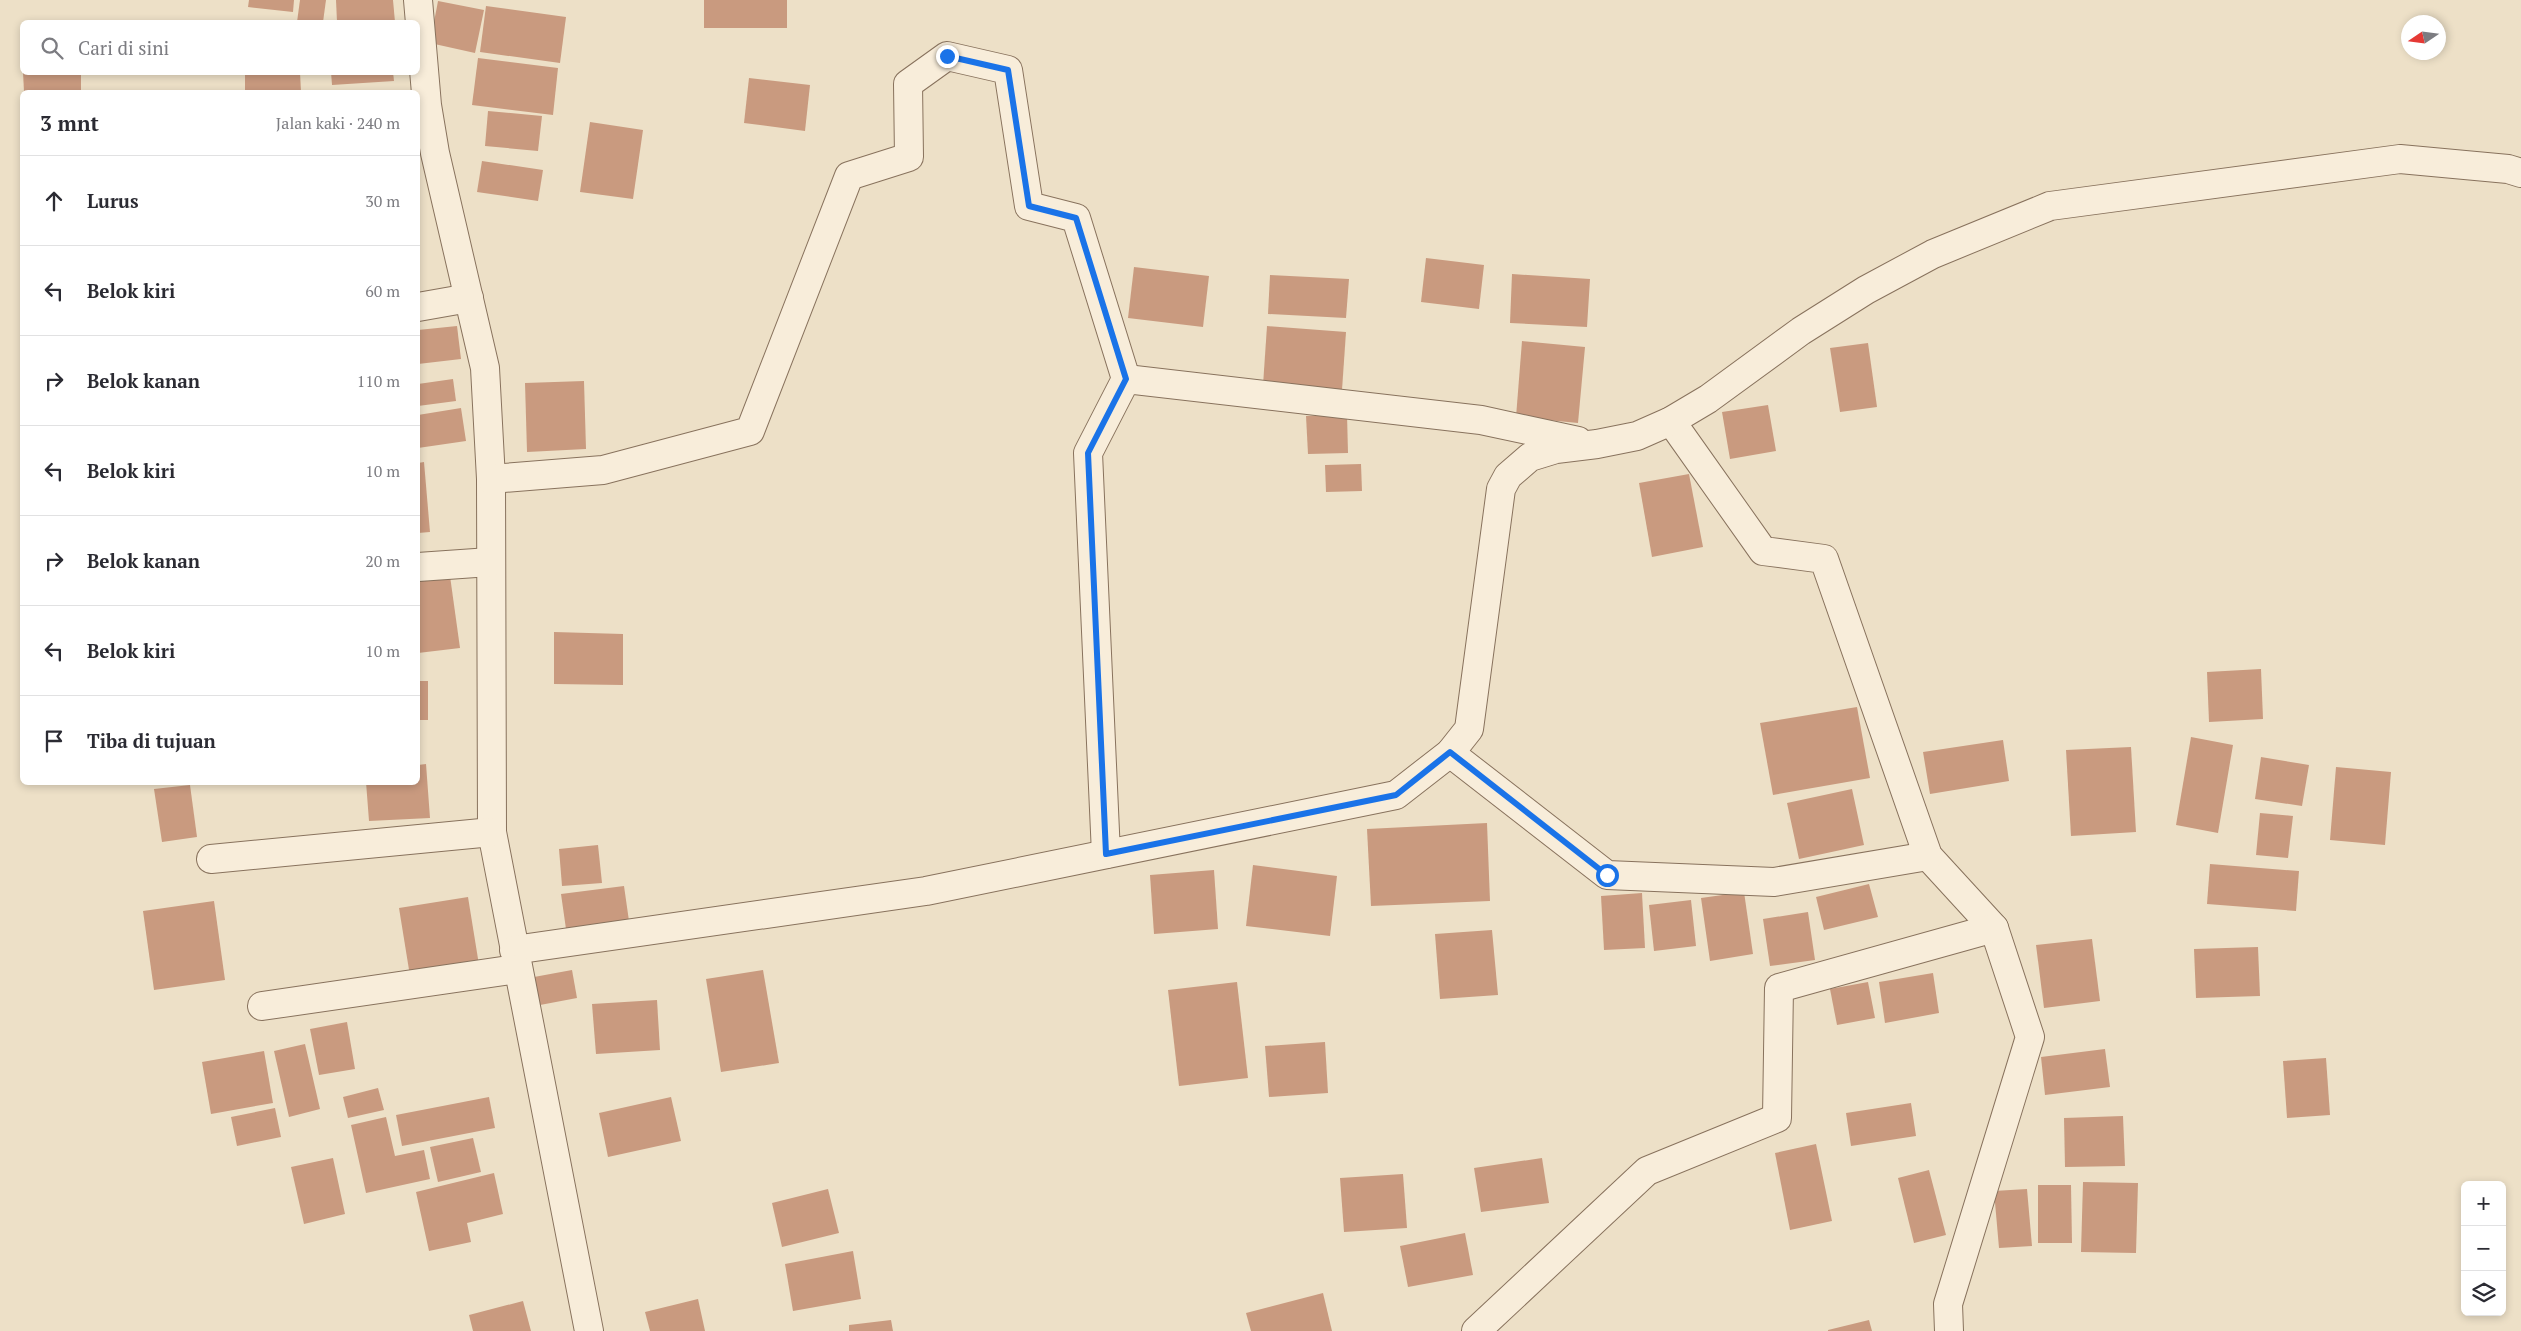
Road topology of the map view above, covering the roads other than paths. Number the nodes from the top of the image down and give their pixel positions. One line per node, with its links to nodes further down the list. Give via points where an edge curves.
1 (418, 0): 2 (street)
2 (420, 20)
3 (420, 23): 4 (street, via 427,105)
4 (426, 154): 6 (street)
5 (2521, 173): 9 (street, via 2400,158 2050,206 1933,254 1866,290)
6 (469, 298): 7 (street); 11 (street, via 485,368)
7 (420, 307)
8 (1126, 379): 10 (street, via 1481,420); 11 (street, via 1076,218 1029,206 1008,70 947,56 908,84 909,157 849,176 750,431 603,470); 16 (street, via 1088,453)
9 (1671, 421): 10 (street, via 1637,436); 17 (street, via 1763,551 1824,558)
10 (1597, 444): 14 (street, via 1530,456 1508,476 1501,489 1469,729)
11 (491, 478): 12 (street)
12 (490, 562): 13 (street); 15 (street)
13 (420, 567)
14 (1450, 752): 16 (street, via 1396,795); 17 (street, via 1607,875 1774,882)
15 (492, 832): 18 (street); 20 (street)
16 (1106, 854): 20 (street, via 926,891)
17 (1928, 856): 19 (street)
18 (211, 859)
19 (1994, 928): 23 (street, via 1779,988 1777,1118 1647,1171); 24 (street, via 2030,1038 1948,1304)
20 (515, 959): 21 (street); 22 (street)
21 (262, 1006)
22 (589, 1331)
23 (1476, 1331)
24 (1949, 1331)

